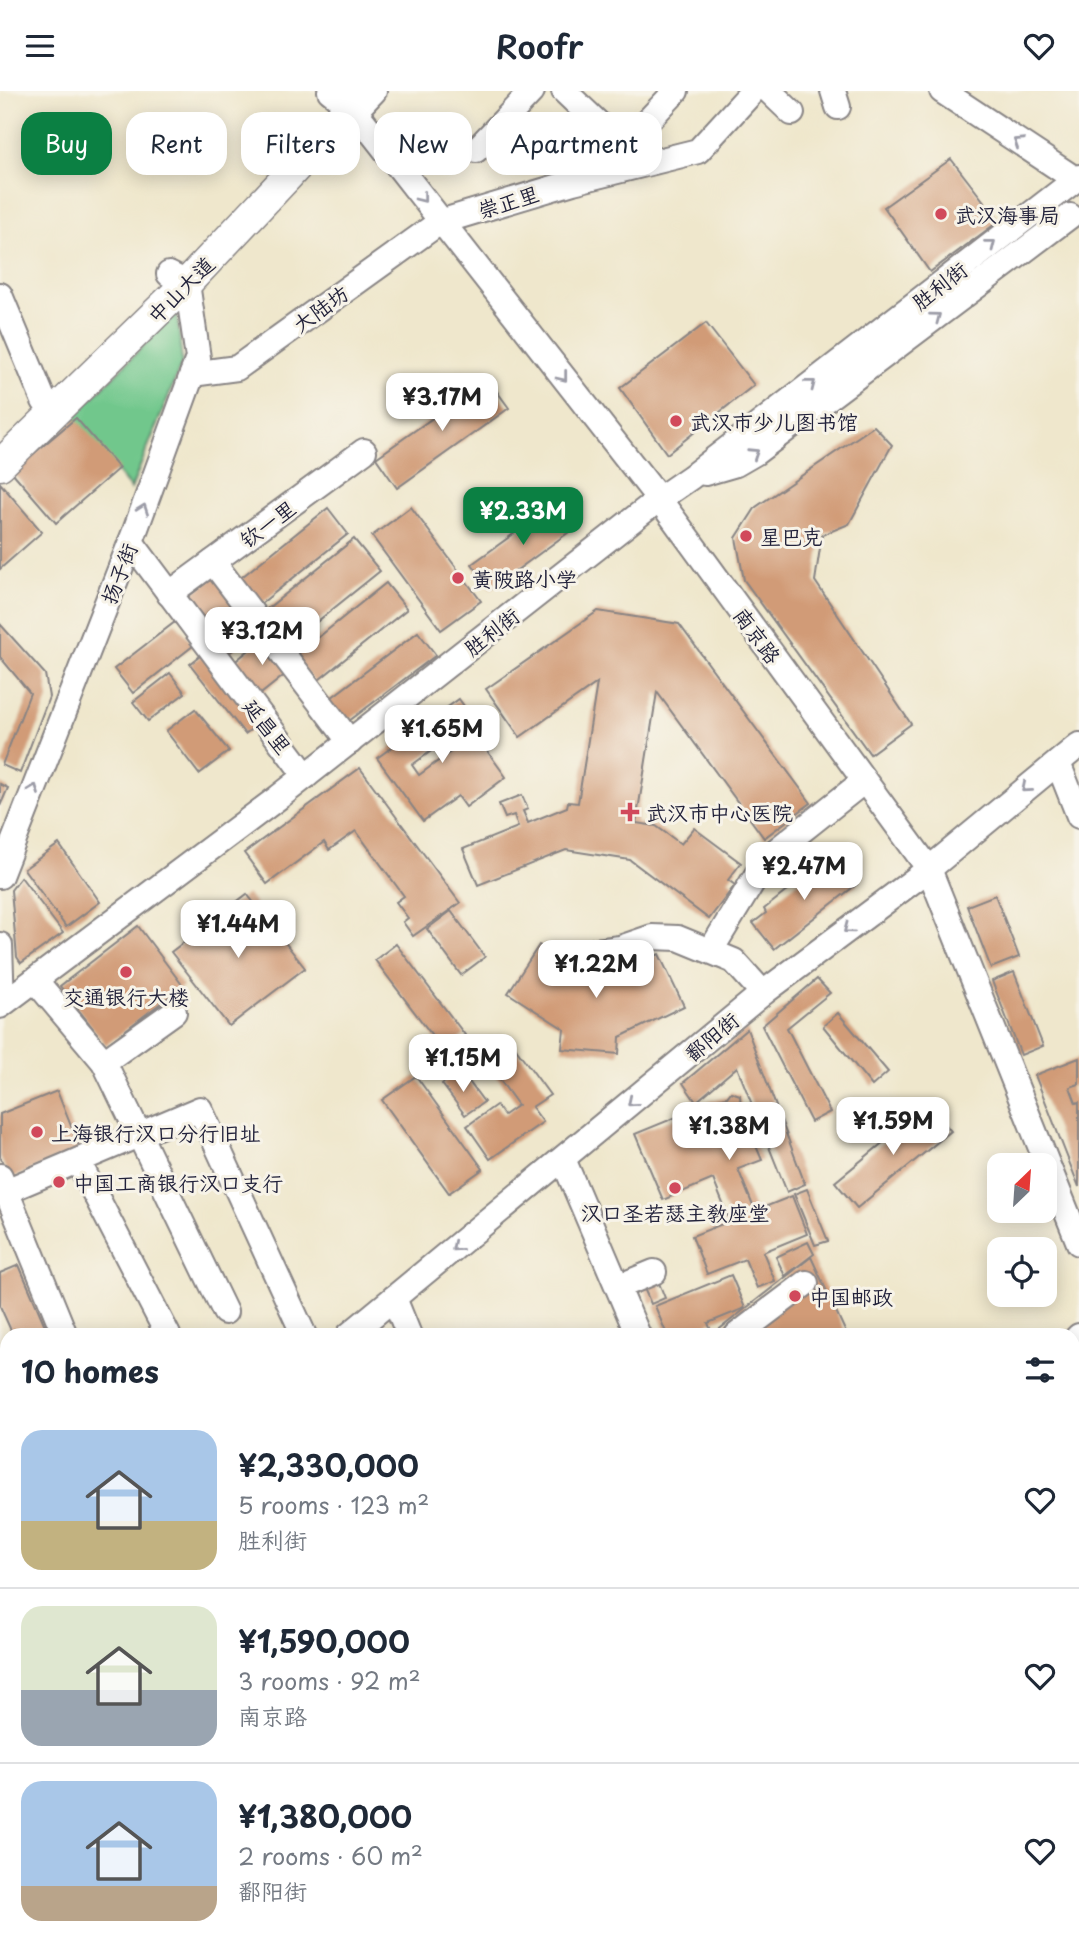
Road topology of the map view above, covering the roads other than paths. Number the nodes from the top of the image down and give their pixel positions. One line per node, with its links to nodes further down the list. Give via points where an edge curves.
1 (532, 91): 9 (street)
2 (564, 91): 3 (street, via 623,147)
3 (676, 91)
4 (753, 91): 12 (street, 崇正里, via 698,151)
5 (769, 91): 8 (street)
6 (942, 91): 10 (street, one-way to 6)
7 (347, 96): 12 (street, 南京路, one-way to 12); 13 (main road, 中山大道)
8 (792, 113)
9 (476, 150)
10 (1077, 178): 20 (street, 胜利街, one-way to 10)
11 (1070, 216): 20 (street, one-way to 11, via 736,464 755,453)
12 (440, 222): 15 (street, 大陆坊, via 237,368); 21 (street, 南京路, one-way to 21)
13 (178, 279): 15 (street, 扬子街, via 198,358); 16 (main road, 中山大道); 19 (main road, 中山大道)
14 (0, 295): 16 (street)
15 (192, 374): 22 (street, 扬子街, one-way to 15)
16 (44, 401): 17 (main road, 中山大道)
17 (0, 440)
18 (365, 451): 23 (street, 钦一里)
19 (0, 465)
20 (691, 477): 21 (street, 胜利街)
21 (659, 499): 25 (street, 胜利街); 29 (street, 南京路)
22 (131, 541): 24 (street, 延昌里); 31 (street, 扬子街, one-way to 22)
23 (214, 562): 24 (street, 钦一里); 25 (street)
24 (169, 594): 28 (street, 延昌里)
25 (350, 742): 28 (street, 胜利街)
26 (1079, 745): 27 (street, 鄱阳街)
27 (1058, 762): 30 (street); 32 (street, 鄱阳街, one-way to 32)
28 (306, 776): 37 (street, 胜利街)
29 (864, 781): 32 (street, 南京路); 35 (street, via 767,857)
30 (1079, 816)
31 (5, 849): 33 (street, 扬子街)
32 (929, 869): 38 (street, 鄱阳街, one-way to 38); 46 (street, 南京路)
33 (0, 876)
34 (0, 945): 39 (street)
35 (711, 950): 36 (street, via 692,941 663,937); 38 (street, via 734,961)
36 (596, 951)
37 (35, 980): 39 (street, 胜利街); 41 (street)
38 (763, 993): 43 (street, 鄱阳街, one-way to 43)
39 (1, 1005)
40 (174, 1012): 41 (street)
41 (104, 1062): 42 (street)
42 (139, 1137): 44 (street); 51 (street); 54 (street, via 200,1109)
43 (563, 1159): 49 (street); 50 (street, 鄱阳街, one-way to 50)
44 (78, 1161): 45 (street); 53 (street)
45 (3, 1183): 52 (street)
46 (1079, 1243)
47 (654, 1272): 49 (street)
48 (806, 1283): 58 (street)
49 (618, 1287): 57 (street)
50 (394, 1298): 55 (street, 鄱阳街); 56 (street)
51 (225, 1312)
52 (62, 1328)
53 (164, 1328)
54 (301, 1328)
55 (358, 1328)
56 (406, 1328)
57 (635, 1328)
58 (746, 1328)

